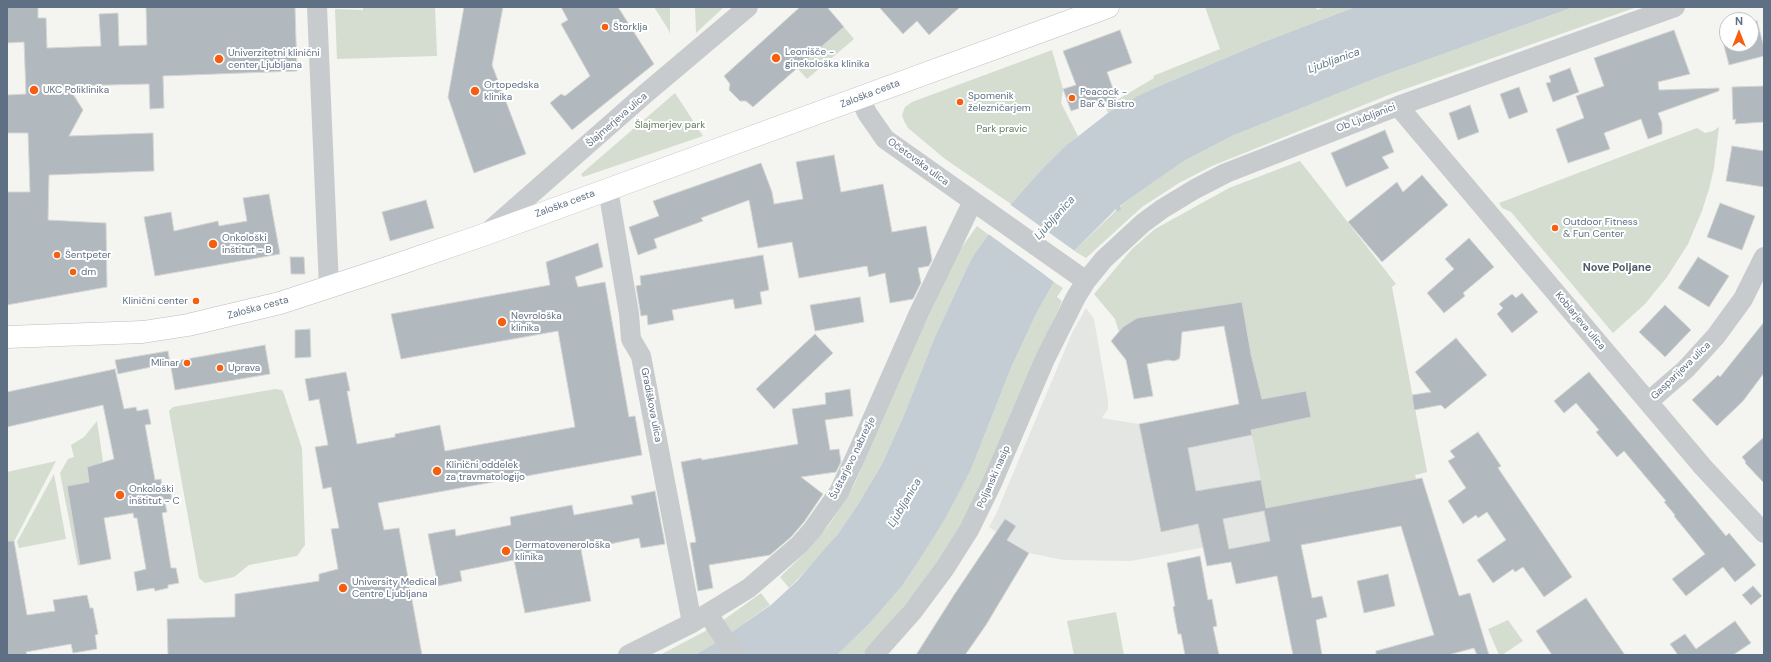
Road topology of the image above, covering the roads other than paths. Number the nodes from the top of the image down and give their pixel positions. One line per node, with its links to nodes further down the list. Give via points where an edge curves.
1 (317, 7): 12 (street)
2 (748, 7): 9 (street, Šlajmerjeva ulica)
3 (1108, 7): 5 (main road, Zaloška cesta)
4 (1675, 7): 6 (street, Ob Ljubljanici)
5 (860, 98): 7 (main road, Zaloška cesta); 8 (street, Očetovska ulica, via 885,139)
6 (1398, 106): 11 (street, Ob Ljubljanici, via 1226,173 1195,189 1143,223 1104,259); 14 (street, Koblarjeva ulica)
7 (608, 189): 9 (main road, Zaloška cesta); 16 (street, Gradiškova ulica, via 631,339 641,356)
8 (973, 201): 11 (street, Očetovska ulica); 16 (street, Šuštarjevo nabrežje, via 919,313 839,492 813,530 799,545 749,588)
9 (486, 234): 12 (main road, Zaloška cesta, via 396,266)
10 (1764, 257): 14 (street, Gasparijeva ulica, via 1743,299 1716,336 1686,369)
11 (1086, 281): 19 (street, Poljanski nasip, via 1057,333 992,483 968,530 914,611)
12 (329, 286): 13 (main road, Zaloška cesta, via 250,311 164,329)
13 (7, 337)
14 (1648, 402): 15 (street, Koblarjeva ulica)
15 (1764, 533)
16 (705, 621): 17 (street, Šuštarjevo nabrežje); 18 (street)
17 (628, 655)
18 (735, 655)
19 (874, 655)

